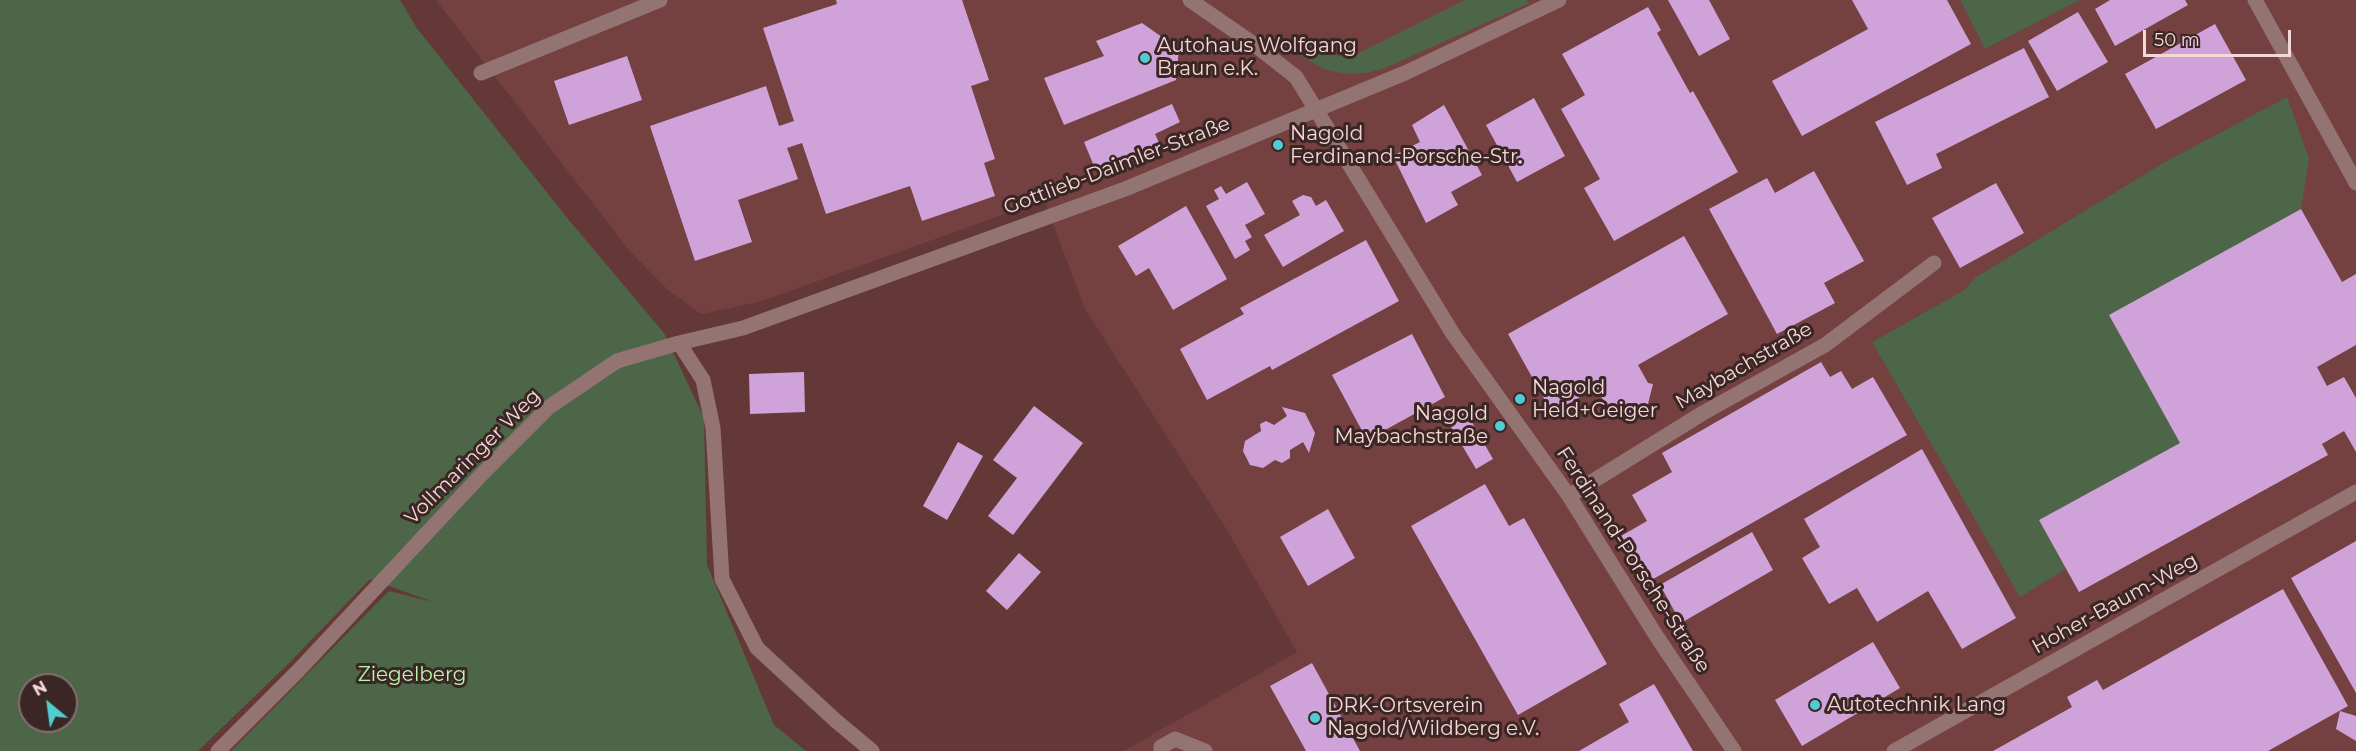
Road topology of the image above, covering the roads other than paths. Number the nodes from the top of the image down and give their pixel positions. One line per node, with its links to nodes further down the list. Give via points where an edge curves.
1 (660, 0): 5 (street)
2 (1190, 0): 6 (street, Ferdinand-Porsche-Straße, via 1296,77)
3 (1559, 0): 6 (street, Gottlieb-Daimler-Straße)
4 (2255, 0): 7 (street)
5 (481, 73)
6 (1316, 110): 9 (street, Gottlieb-Daimler-Straße, via 1125,189 744,328); 11 (street, Ferdinand-Porsche-Straße, via 1453,334)
7 (2356, 183)
8 (1934, 263): 11 (street, Maybachstraße, via 1825,345 1703,413)
9 (679, 343): 12 (street, Vollmaringer Weg, via 617,361 549,407); 13 (street, via 703,380 713,428 722,579 757,648)
10 (2356, 492): 17 (street, Hoher-Baum-Weg)
11 (1569, 496): 16 (street, Ferdinand-Porsche-Straße)
12 (218, 751)
13 (872, 751)
14 (1161, 751): 15 (street, via 1161,747 1175,739)
15 (1205, 751)
16 (1734, 751)
17 (1894, 751)

